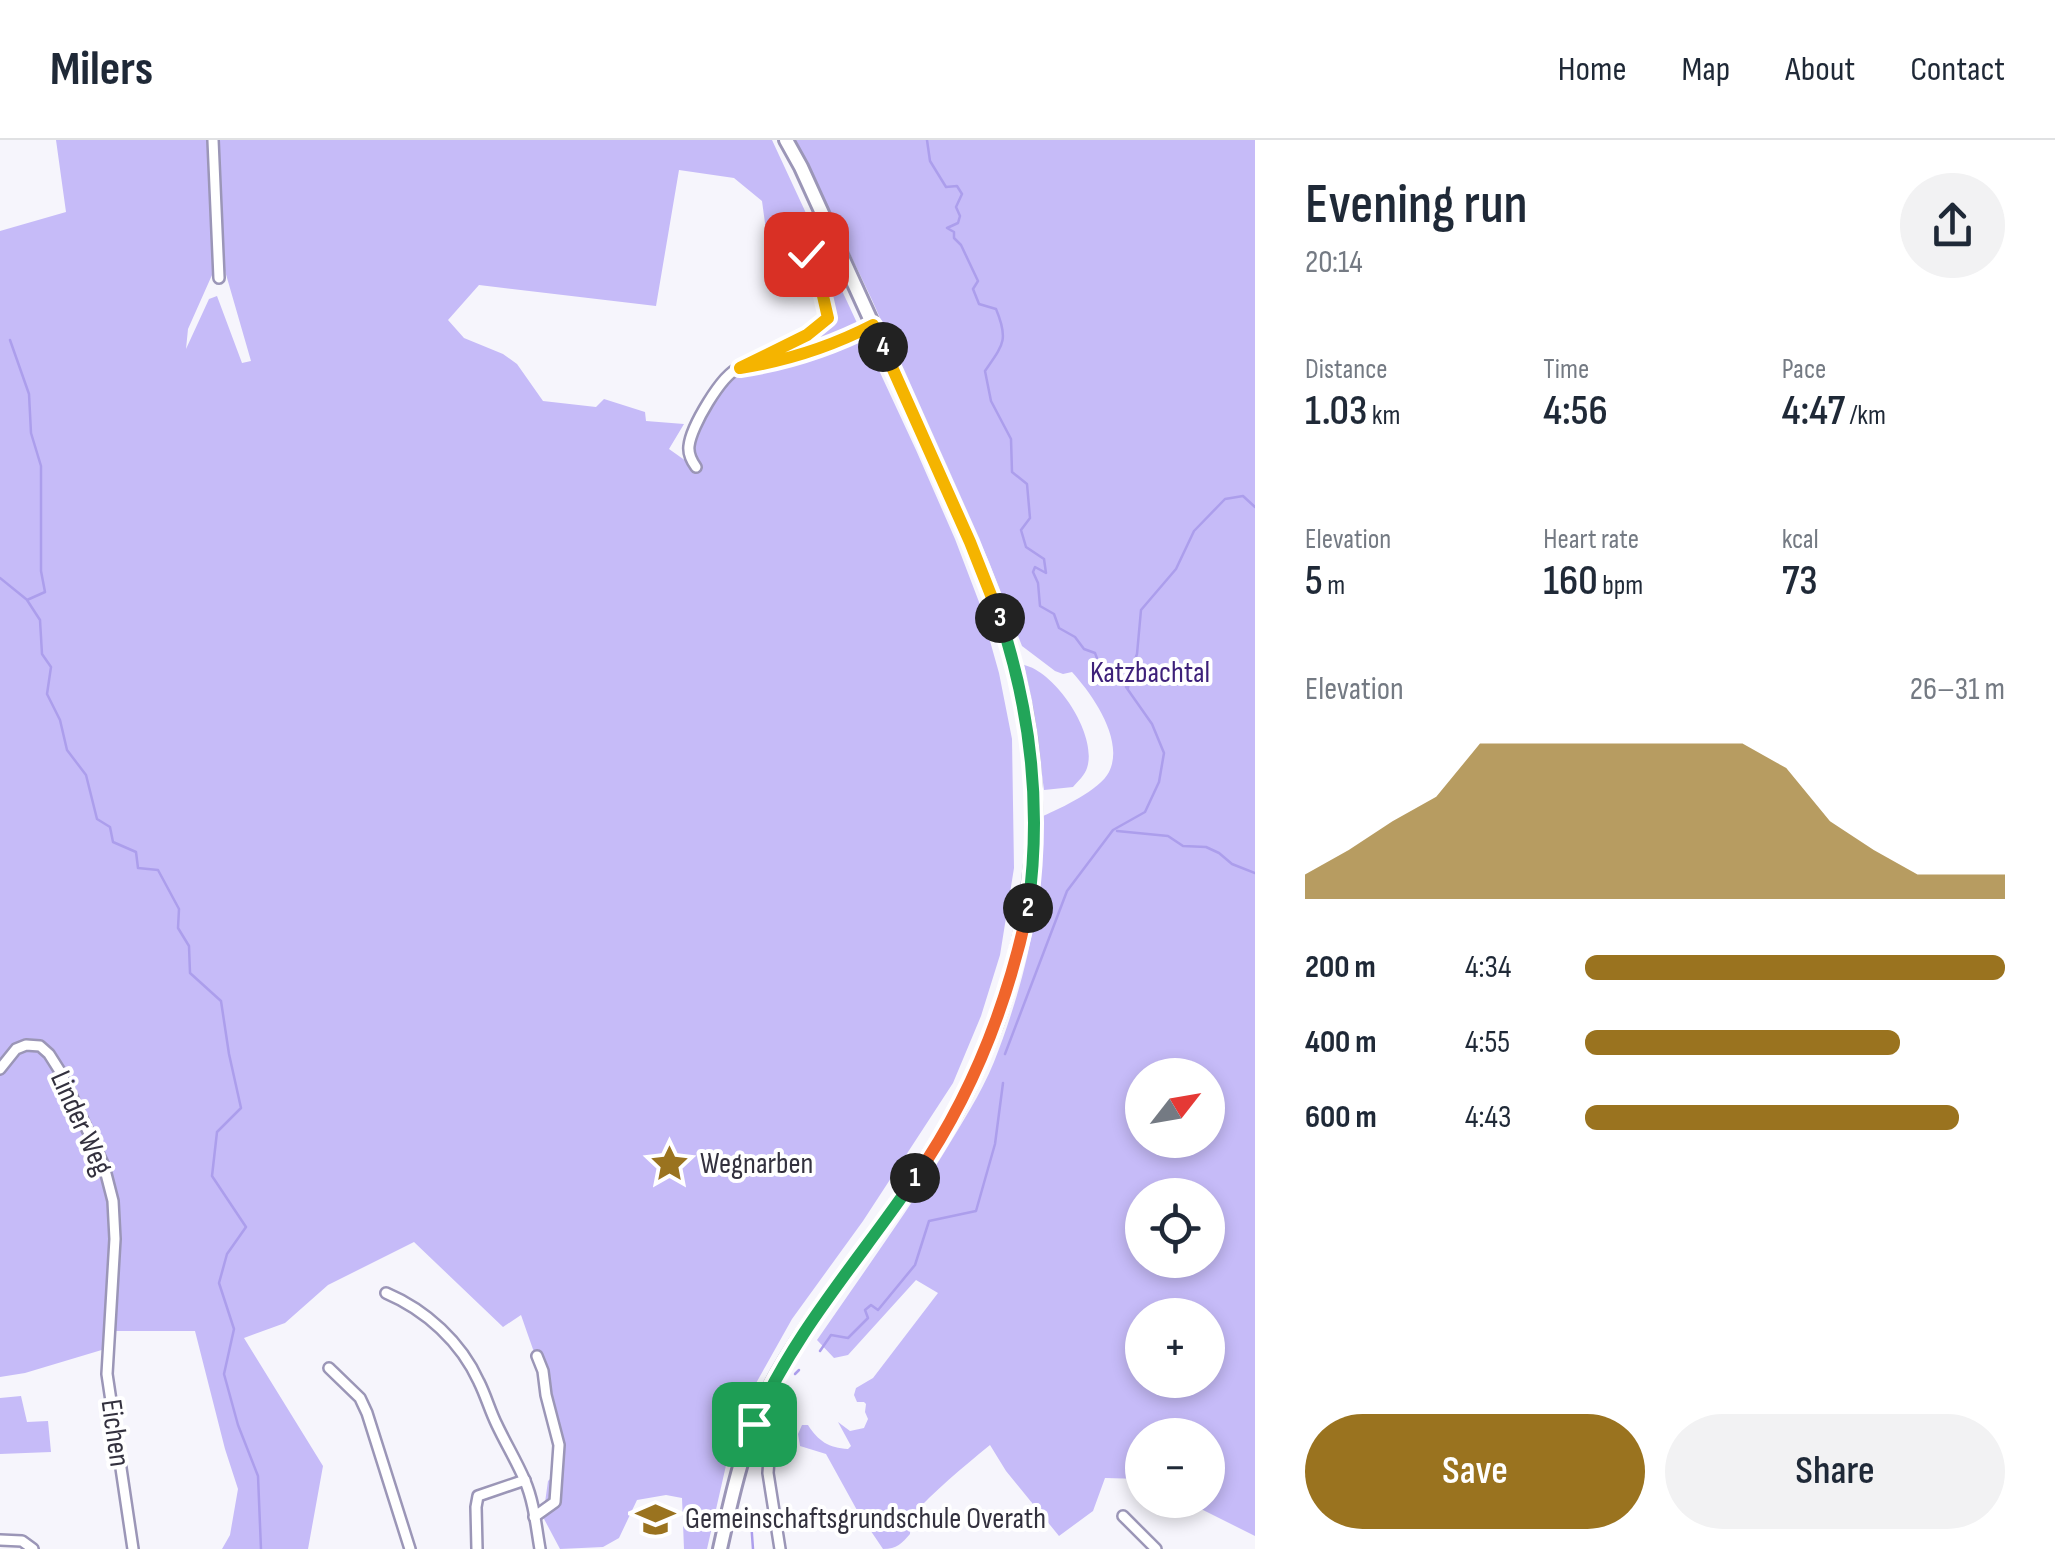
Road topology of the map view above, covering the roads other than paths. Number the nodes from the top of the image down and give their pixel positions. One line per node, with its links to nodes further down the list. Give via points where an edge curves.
1 (212, 140): 4 (street)
2 (786, 140): 5 (main road)
3 (806, 254): 6 (street, via 828,318)
4 (219, 278)
5 (873, 325): 6 (street); 13 (main road, via 970,542 1011,654 1030,746 1034,844 1028,905 1007,992 972,1084 925,1164 804,1332)
6 (740, 368): 7 (street, via 691,434 688,450)
7 (696, 468)
8 (0, 1069): 10 (street, Linder Weg, via 20,1046 40,1046 84,1120 113,1201)
9 (386, 1293): 14 (street, via 430,1320 461,1352)
10 (111, 1316): 19 (street, Eichen, via 107,1374)
11 (537, 1356): 16 (street, via 559,1446 554,1502)
12 (329, 1368): 20 (street, via 367,1413)
13 (754, 1424): 23 (main road); 24 (street, via 770,1444)
14 (525, 1480): 16 (street); 21 (street, via 478,1496)
15 (1123, 1516): 25 (street)
16 (534, 1517): 22 (street)
17 (0, 1540): 18 (street)
18 (33, 1549)
19 (133, 1549)
20 (410, 1549)
21 (477, 1549)
22 (540, 1549)
23 (720, 1549)
24 (780, 1549)
25 (1156, 1549)

